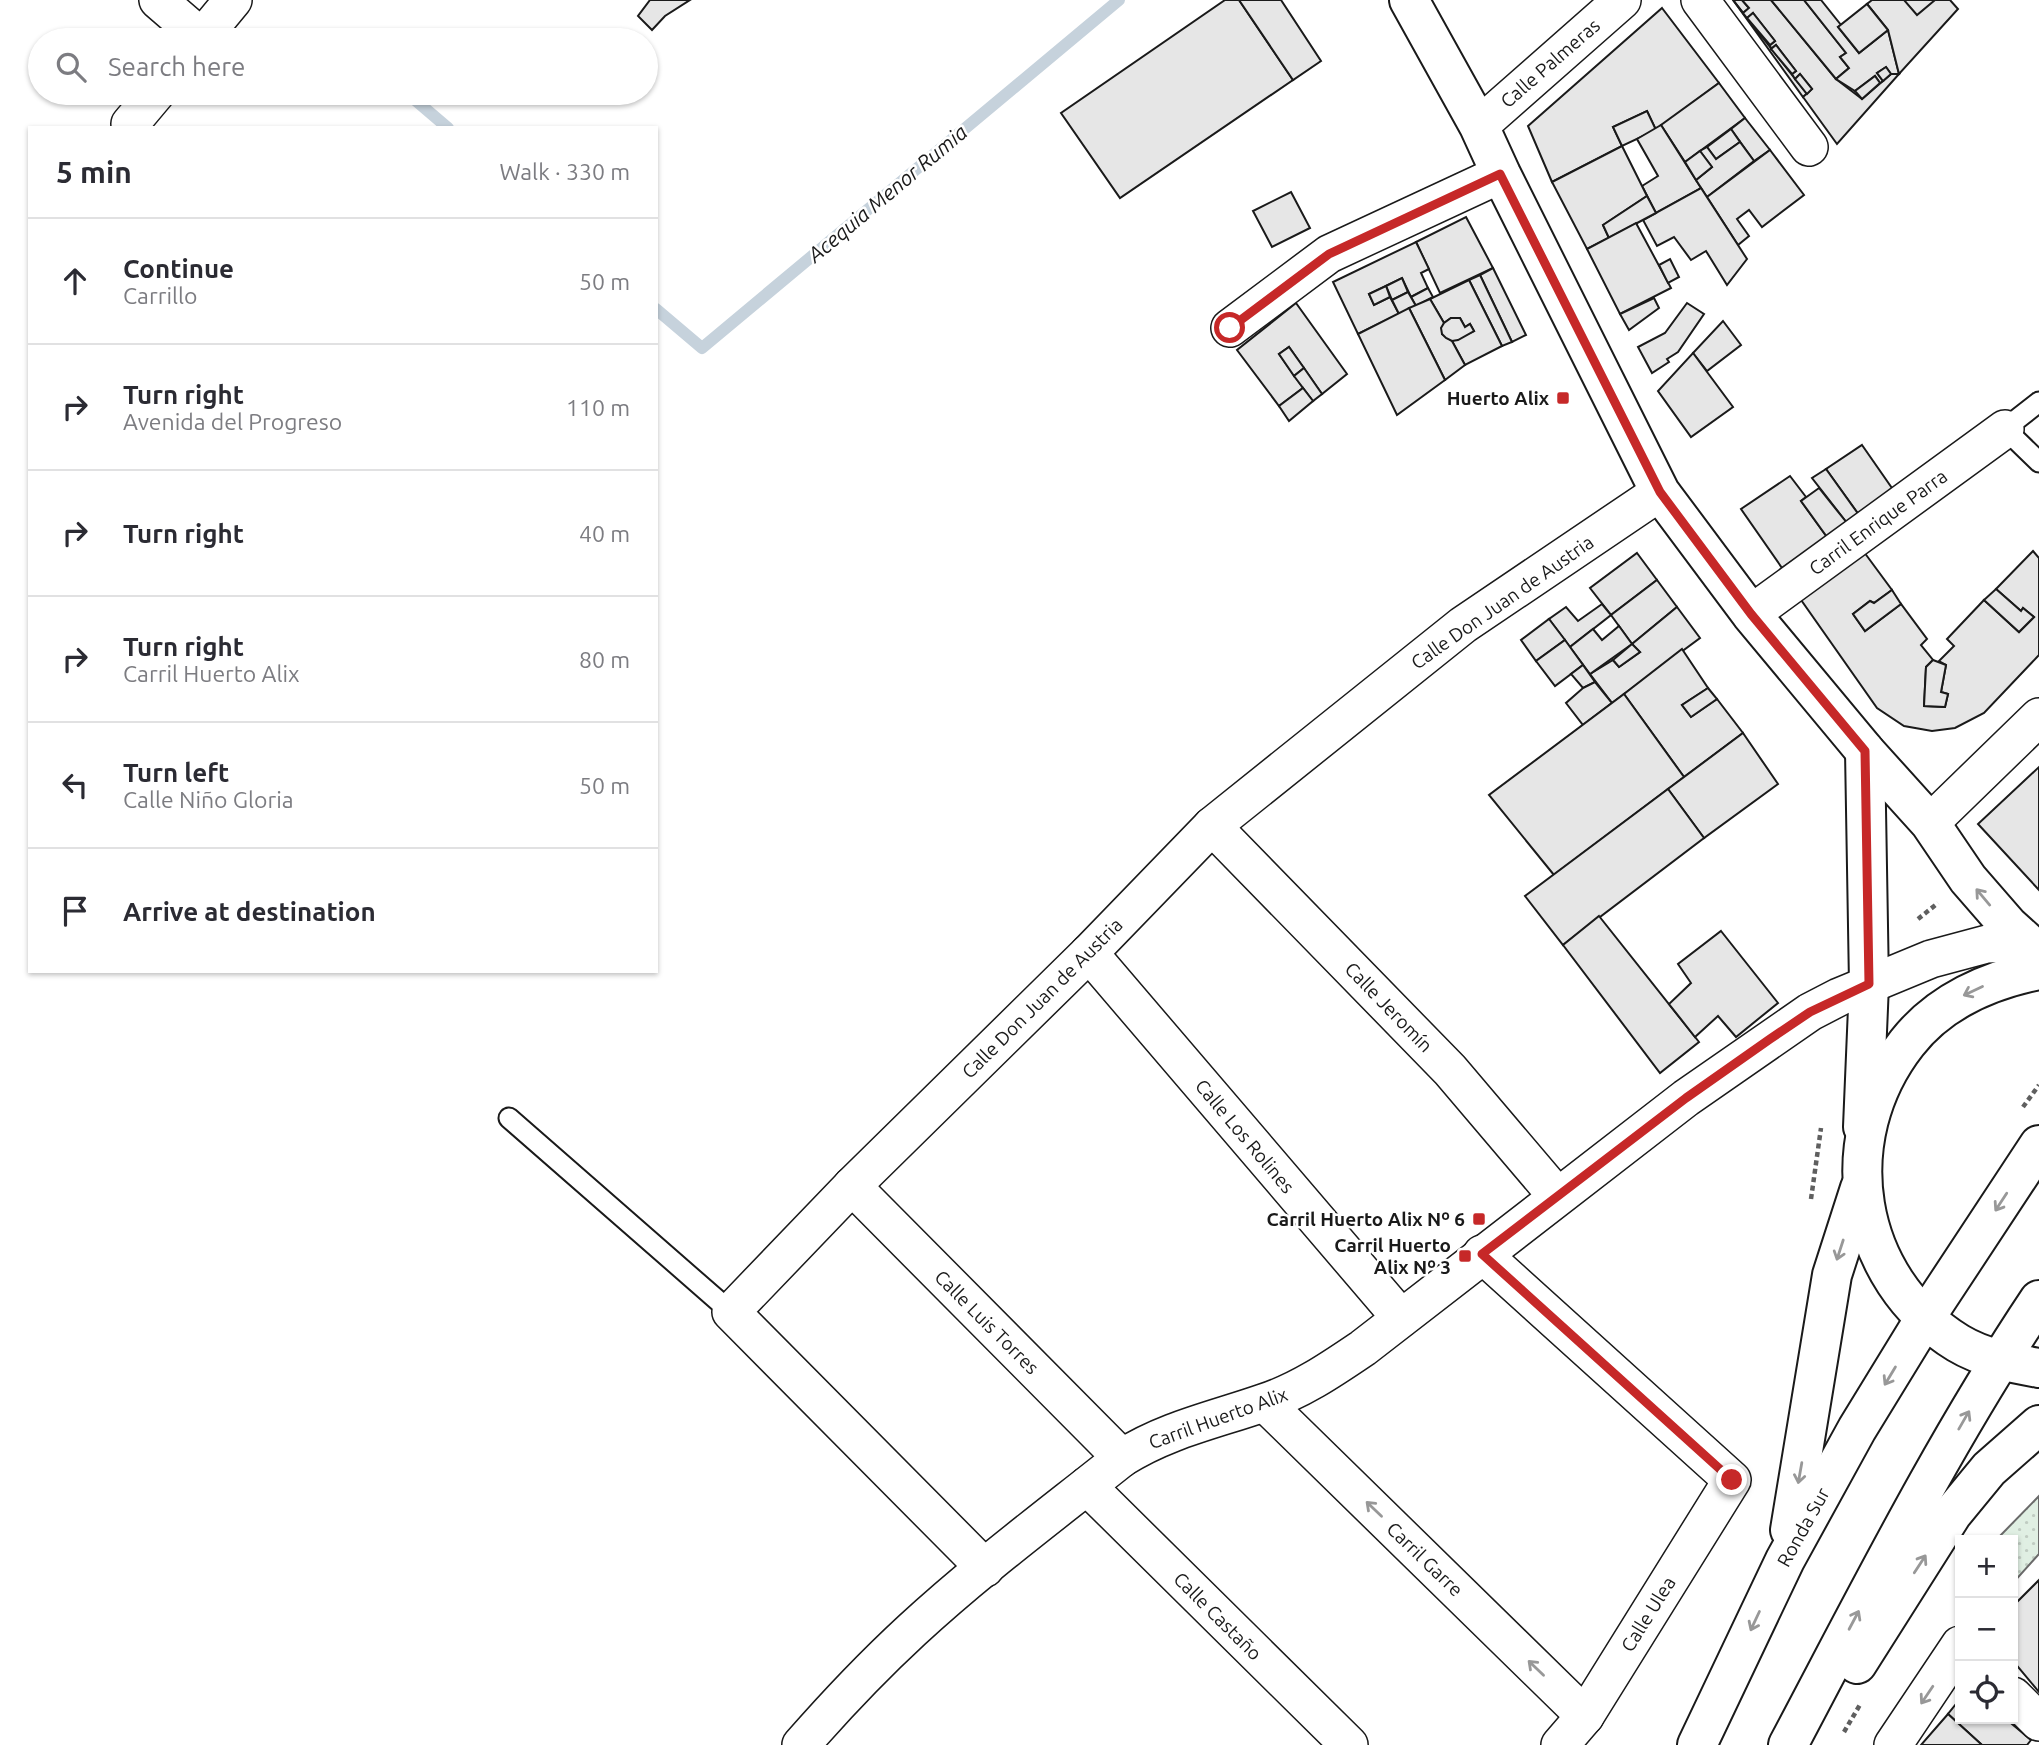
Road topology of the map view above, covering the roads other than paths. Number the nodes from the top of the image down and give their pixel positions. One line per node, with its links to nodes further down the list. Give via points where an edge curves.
1 (159, 0): 6 (street)
2 (233, 0): 7 (street)
3 (1409, 0): 10 (main road)
4 (1622, 0): 10 (street, Calle Palmeras)
5 (1700, 0): 11 (street)
6 (189, 28)
7 (210, 28)
8 (146, 105): 9 (street)
9 (132, 126)
10 (1479, 127): 12 (main road)
11 (1809, 147)
12 (1500, 174): 13 (street, via 1329,254); 17 (main road)
13 (1230, 328)
14 (2039, 402): 15 (lane)
15 (2001, 432): 16 (lane); 18 (street, Carril Enrique Parra)
16 (2039, 462)
17 (1660, 492): 18 (main road); 22 (street, Calle Don Juan de Austria, via 1464,625)
18 (1751, 614): 20 (main road)
19 (2039, 717): 21 (street)
20 (1865, 751): 21 (main road); 25 (main road)
21 (1930, 823): 24 (main road, one-way to 21, via 1968,879)
22 (1212, 826): 23 (street, Calle Don Juan de Austria); 31 (street, Calle Jeromín, via 1450,1070)
23 (1089, 953): 30 (street, Calle Don Juan de Austria); 35 (street, Calle Los Rolines)
24 (2036, 957): 25 (street, Carril Huerto Alix, via 2011,943 1987,944 1931,959); 27 (main road, one-way to 27, via 1966,994 1908,1041 1876,1096)
25 (1869, 984): 27 (main road); 31 (street, Carril Huerto Alix, via 1780,1032)
26 (509, 1118): 34 (lane)
27 (1863, 1143): 29 (main road)
28 (2039, 1145): 36 (main road, Ronda Sur, one-way to 36)
29 (1861, 1185): 36 (main road, via 1872,1237 1896,1284); 43 (main road, one-way to 43, via 1832,1275)
30 (852, 1186): 34 (street, Calle Don Juan de Austria); 41 (street, Calle Luis Torres)
31 (1558, 1196): 32 (street, Carril Huerto Alix)
32 (1482, 1254): 35 (street, Carril Huerto Alix); 47 (street, Calle Ulea, via 1732,1480)
33 (2039, 1300): 37 (main road)
34 (731, 1312): 44 (street)
35 (1401, 1318): 39 (street, Carril Huerto Alix, via 1326,1373)
36 (1925, 1318): 37 (main road, via 1959,1344); 43 (main road, Ronda Sur, one-way to 43)
37 (1998, 1361): 38 (main road); 53 (main road, one-way to 37, via 1921,1492)
38 (2039, 1368)
39 (1265, 1403): 41 (street, Carril Huerto Alix, via 1183,1427); 47 (street, Carril Garre, one-way to 39)
40 (2039, 1425): 54 (main road, one-way to 40, via 1952,1514 1989,1469)
41 (1122, 1458): 42 (street, Carril Huerto Alix)
42 (1087, 1486): 44 (street, Carril Huerto Alix); 50 (street, Calle Castaño)
43 (1785, 1560): 52 (main road, Ronda Sur, one-way to 52)
44 (985, 1568): 49 (street, Carril Huerto Alix, via 912,1629)
45 (1955, 1653): 55 (street, one-way to 55)
46 (2018, 1701): 48 (street)
47 (1585, 1716): 51 (street, Calle Ulea)
48 (2039, 1722)
49 (801, 1745)
50 (1349, 1745)
51 (1560, 1745)
52 (1697, 1745)
53 (1788, 1745)
54 (1805, 1745)
55 (1894, 1745)

